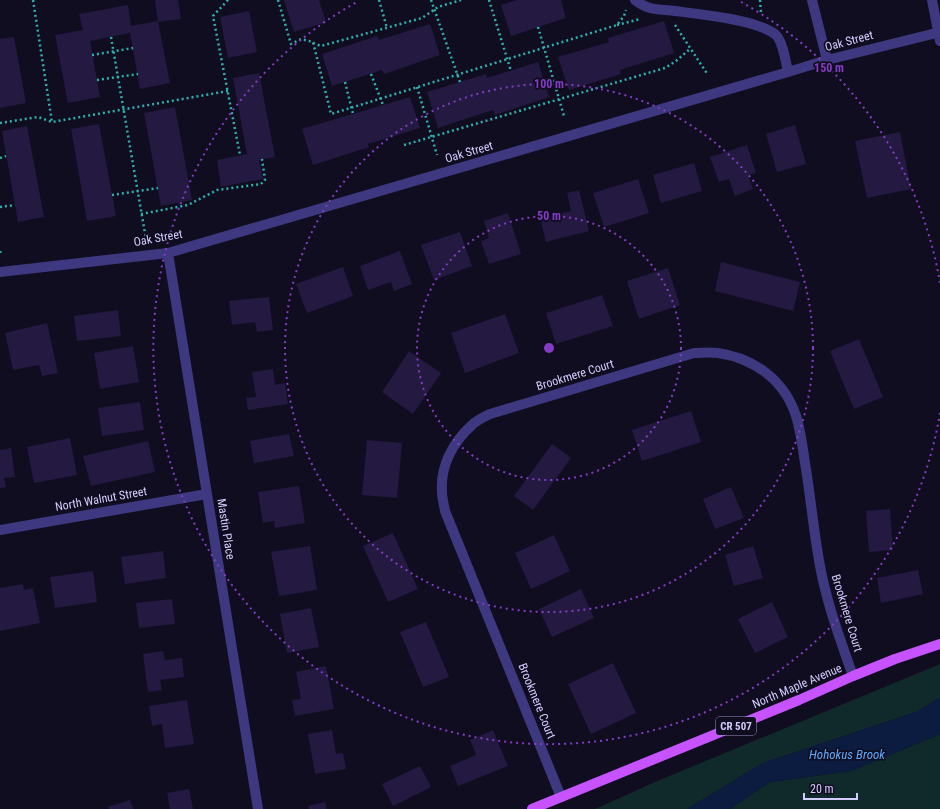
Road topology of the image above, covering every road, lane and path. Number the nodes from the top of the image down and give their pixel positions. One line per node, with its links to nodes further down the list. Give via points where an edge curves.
1 (33, 0): 46 (path)
2 (228, 0): 38 (path, via 213,16)
3 (278, 0): 19 (path, via 292,44 301,39)
4 (378, 0): 16 (path)
5 (431, 0): 11 (path)
6 (461, 0): 11 (path)
7 (489, 0): 25 (path)
8 (812, 0): 26 (street)
9 (932, 0): 17 (street)
10 (631, 3): 14 (path); 28 (street, via 762,26 777,36 784,52)
11 (435, 9): 16 (path, via 422,18); 31 (path)
12 (646, 18): 14 (path)
13 (671, 20): 22 (path)
14 (617, 25): 20 (path)
15 (538, 27): 20 (path)
16 (387, 28): 19 (path, via 322,46)
17 (940, 35): 26 (street, Oak Street)
18 (111, 37): 23 (path)
19 (313, 42): 42 (path, via 331,114)
20 (545, 47): 25 (path); 40 (path)
21 (133, 48): 23 (path)
22 (690, 49): 32 (path); 40 (path, via 665,68)
23 (113, 52): 24 (path); 33 (path)
24 (92, 55)
25 (506, 59): 27 (path); 31 (path)
26 (827, 60): 28 (street, Oak Street)
27 (511, 71)
28 (788, 72): 63 (street, Oak Street)
29 (138, 74): 33 (path)
30 (371, 74): 39 (path)
31 (457, 75): 36 (path); 37 (path)
32 (708, 75)
33 (118, 77): 34 (path); 43 (path)
34 (97, 80)
35 (345, 82): 42 (path)
36 (460, 82)
37 (417, 87): 39 (path); 48 (path)
38 (228, 91): 43 (path); 50 (path)
39 (380, 99): 41 (path); 42 (path)
40 (559, 99): 45 (path); 48 (path)
41 (383, 105)
42 (351, 108): 44 (path)
43 (123, 110): 46 (path); 56 (path)
44 (353, 114)
45 (564, 116)
46 (52, 122): 47 (path, via 38,117)
47 (0, 123)
48 (431, 136): 49 (path); 51 (path)
49 (404, 145)
50 (240, 155)
51 (437, 155)
52 (6, 156): 53 (path)
53 (0, 158)
54 (262, 159): 60 (path, via 264,180 261,184 216,190 188,205)
55 (158, 188): 56 (path)
56 (137, 191): 57 (path); 60 (path)
57 (112, 195)
58 (15, 205): 59 (path)
59 (0, 207)
60 (141, 214): 61 (path)
61 (146, 239)
62 (0, 251): 64 (path)
63 (168, 252): 65 (street, Oak Street); 66 (street, Mastin Place)
64 (1, 255)
65 (0, 272)
66 (207, 494): 67 (street, North Walnut Street); 71 (street, Mastin Place)
67 (0, 530)
68 (940, 644): 69 (main road, North Maple Avenue / CR 507)
69 (853, 676): 70 (main road, North Maple Avenue / CR 507); 70 (street, Brookmere Court, via 828,602 820,566 796,414 773,378 756,365 736,356 716,352 694,353 490,414 473,424 458,439 448,456 443,473 442,493 445,511)
70 (561, 796): 72 (main road, North Maple Avenue / CR 507)
71 (258, 809)
72 (532, 809)

